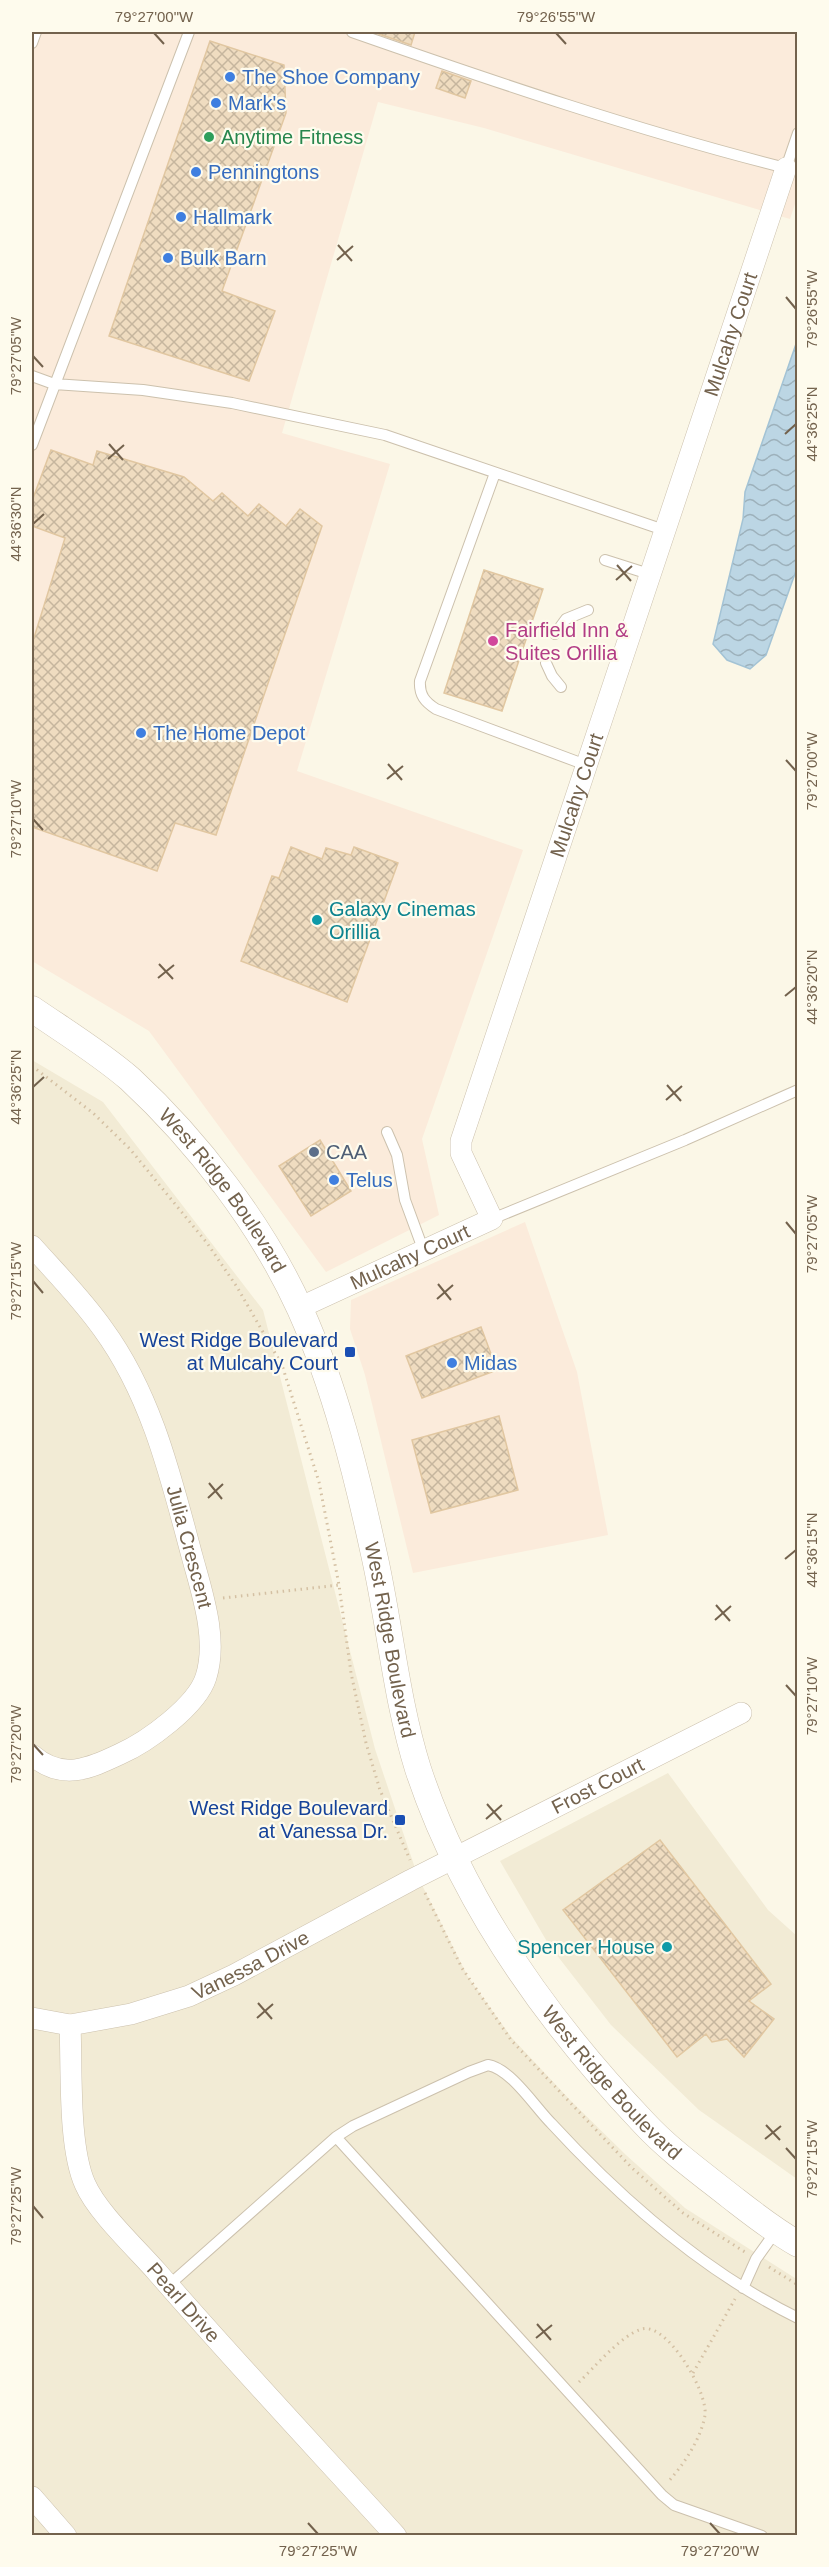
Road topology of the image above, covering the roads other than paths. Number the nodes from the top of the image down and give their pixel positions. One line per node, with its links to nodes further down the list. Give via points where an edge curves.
1 (36, 32): 4 (lane)
2 (189, 32): 8 (lane)
3 (352, 32): 6 (lane, via 559,104)
4 (32, 43)
5 (798, 133): 6 (lane)
6 (786, 168): 11 (street, Mulcahy Court)
7 (32, 376): 8 (lane)
8 (54, 384): 9 (lane); 10 (lane, via 143,390 232,403 385,435)
9 (32, 445)
10 (495, 473): 11 (lane); 18 (lane, via 419,689 436,709)
11 (664, 530): 13 (street, Mulcahy Court)
12 (605, 560): 13 (lane)
13 (650, 574): 18 (street, Mulcahy Court)
14 (588, 610): 15 (lane, via 566,619)
15 (555, 634)
16 (546, 663): 17 (lane)
17 (561, 687)
18 (586, 765): 22 (street, Mulcahy Court, via 461,1141 461,1153)
19 (32, 1009): 25 (street, West Ridge Boulevard, via 127,1076 198,1151 254,1226)
20 (798, 1090): 22 (lane)
21 (387, 1132): 24 (lane)
22 (492, 1219): 24 (street, Mulcahy Court)
23 (32, 1246): 27 (street, Julia Crescent, via 104,1329 158,1436 204,1600 210,1658 206,1679 184,1709 157,1732 122,1753 72,1772 56,1769)
24 (423, 1249): 25 (street, Mulcahy Court)
25 (299, 1308): 28 (street, West Ridge Boulevard, via 346,1435 419,1771)
26 (741, 1713): 28 (street, Frost Court)
27 (32, 1755)
28 (455, 1859): 30 (street, Vanessa Drive, via 189,1996 131,2014); 32 (street, West Ridge Boulevard, via 528,1982 576,2045 645,2125)
29 (32, 2018): 30 (street, Vanessa Drive)
30 (70, 2025): 34 (street, Pearl Drive, via 75,2143 86,2186)
31 (336, 2137): 34 (lane); 35 (lane, via 482,2066 493,2066 507,2075 590,2165 666,2232); 40 (lane, via 657,2490 674,2505)
32 (776, 2232): 33 (street, West Ridge Boulevard); 35 (lane, via 756,2259)
33 (798, 2244)
34 (169, 2285): 39 (street, Pearl Drive)
35 (743, 2288): 36 (lane)
36 (798, 2318)
37 (32, 2497): 38 (street)
38 (66, 2535)
39 (396, 2535)
40 (762, 2535)

